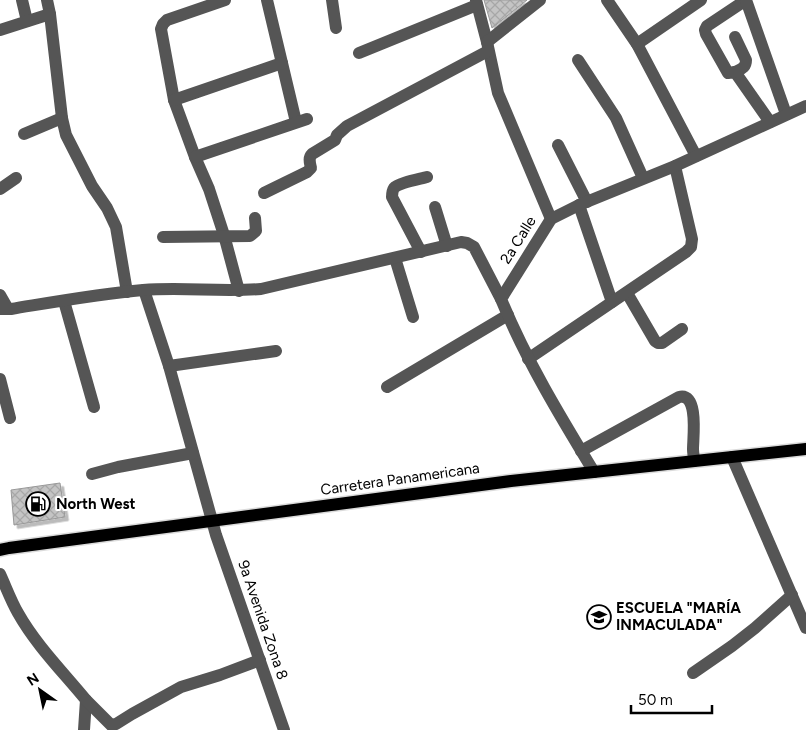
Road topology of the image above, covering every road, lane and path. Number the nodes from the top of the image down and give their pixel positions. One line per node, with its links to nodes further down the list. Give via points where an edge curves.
1 (22, 0): 12 (street)
2 (47, 0): 11 (street)
3 (225, 0): 22 (street, via 163,24 161,29)
4 (267, 0): 20 (street)
5 (332, 0): 13 (street)
6 (540, 0): 17 (street)
7 (607, 0): 16 (street)
8 (701, 0): 16 (street)
9 (746, 0): 21 (street, via 705,30 728,74); 24 (street)
10 (477, 2): 17 (street); 18 (street)
11 (50, 14): 12 (street); 25 (street)
12 (27, 21): 14 (street)
13 (336, 28)
14 (0, 30)
15 (734, 37): 21 (street, via 746,60 744,67)
16 (637, 44): 29 (street)
17 (488, 46): 36 (street, via 347,126 335,140 312,154 308,172); 40 (street, via 498,93)
18 (359, 52)
19 (578, 60): 34 (street, via 616,118)
20 (282, 63): 22 (street); 30 (street, via 302,120)
21 (735, 72): 26 (street)
22 (174, 100): 30 (street)
23 (806, 106): 24 (street, 2a Calle)
24 (786, 114): 26 (street, 2a Calle)
25 (62, 118): 27 (street); 48 (street, via 66,136 116,227)
26 (770, 122): 29 (street, 2a Calle)
27 (24, 134)
28 (558, 145): 37 (street)
29 (696, 156): 31 (street, 2a Calle)
30 (195, 157): 41 (street)
31 (675, 166): 34 (street, 2a Calle); 49 (street, via 692,239 691,247)
32 (427, 177): 44 (street, via 397,185 392,193)
33 (16, 178): 35 (street)
34 (643, 178): 37 (street, 2a Calle)
35 (0, 189)
36 (264, 192)
37 (583, 203): 40 (street, 2a Calle); 53 (street)
38 (435, 208): 43 (street)
39 (255, 218): 41 (street, via 256,231 250,236)
40 (551, 219): 51 (street, 2a Calle)
41 (224, 235): 42 (street); 47 (street)
42 (162, 237)
43 (447, 246): 44 (street); 51 (street, via 461,242 474,247)
44 (421, 252): 45 (street)
45 (395, 258): 47 (street, via 281,286); 56 (street)
46 (144, 290): 47 (street); 48 (street); 60 (street, 9a Avenida Zona 8)
47 (239, 290)
48 (127, 292): 52 (street)
49 (627, 293): 53 (street); 57 (street, via 658,344)
50 (0, 295): 54 (street)
51 (502, 299): 55 (street)
52 (64, 301): 54 (street); 63 (street)
53 (612, 302): 59 (street)
54 (4, 309)
55 (508, 315): 59 (street); 62 (street)
56 (413, 316)
57 (682, 329)
58 (276, 351): 60 (street)
59 (528, 359): 66 (street)
60 (169, 366): 67 (street, 9a Avenida Zona 8)
61 (0, 379): 64 (street)
62 (388, 387)
63 (94, 407)
64 (10, 418)
65 (806, 449): 68 (main road, Carretera Panamericana)
66 (581, 451): 69 (street, via 682,396 690,401 694,420); 70 (street)
67 (193, 453): 71 (street); 72 (street, 9a Avenida Zona 8)
68 (732, 457): 69 (main road, Carretera Panamericana); 75 (street)
69 (694, 461): 70 (main road, Carretera Panamericana)
70 (594, 472): 72 (main road, Carretera Panamericana)
71 (92, 474)
72 (212, 520): 73 (main road, Carretera Panamericana); 77 (street, 9a Avenida Zona 8)
73 (0, 550)
74 (0, 574): 79 (street, via 23,621)
75 (792, 595): 76 (street); 78 (street, via 755,628)
76 (806, 628)
77 (260, 660): 79 (street, via 181,687 116,724 108,723); 81 (street, 9a Avenida Zona 8)
78 (693, 673)
79 (86, 700): 80 (street)
80 (84, 730)
81 (284, 730)

